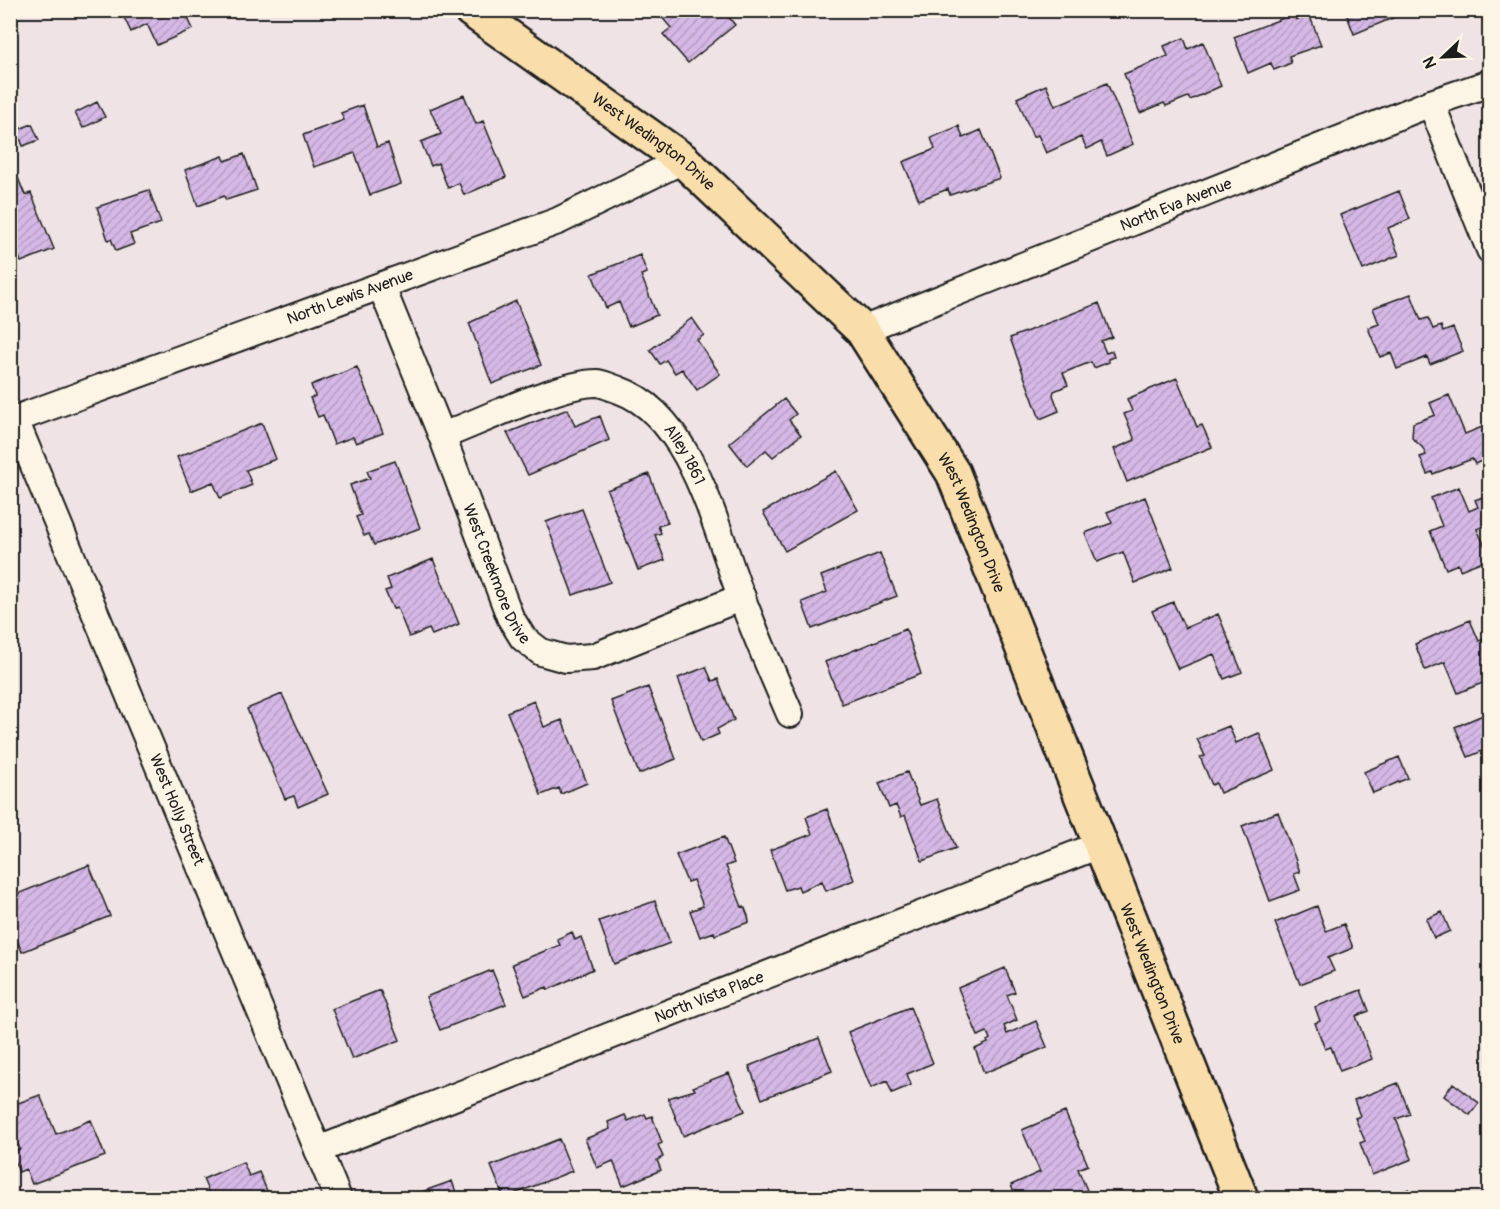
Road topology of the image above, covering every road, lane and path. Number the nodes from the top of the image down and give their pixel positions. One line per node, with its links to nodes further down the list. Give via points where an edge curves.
1 (471, 10): 4 (main road, West Wedington Drive)
2 (1490, 83): 3 (street, North Eva Avenue)
3 (1431, 103): 5 (street); 7 (street, North Eva Avenue)
4 (683, 160): 6 (street, North Lewis Avenue, via 558,221); 7 (main road, West Wedington Drive)
5 (1490, 250)
6 (382, 288): 8 (street, North Lewis Avenue); 9 (street, West Creekmore Drive)
7 (862, 330): 12 (main road, West Wedington Drive, via 953,473)
8 (13, 421): 13 (street, West Holly Street)
9 (442, 436): 10 (street, Alley 1861, via 564,389 598,383 627,393 654,411 675,436 695,472); 10 (street, West Creekmore Drive, via 510,617 523,638 541,652 566,659 593,657)
10 (742, 597): 11 (street, Alley 1861)
11 (790, 714)
12 (1102, 844): 13 (street, North Vista Place); 15 (main road, West Wedington Drive)
13 (318, 1150): 14 (street, West Holly Street)
14 (338, 1198)
15 (1241, 1198)

